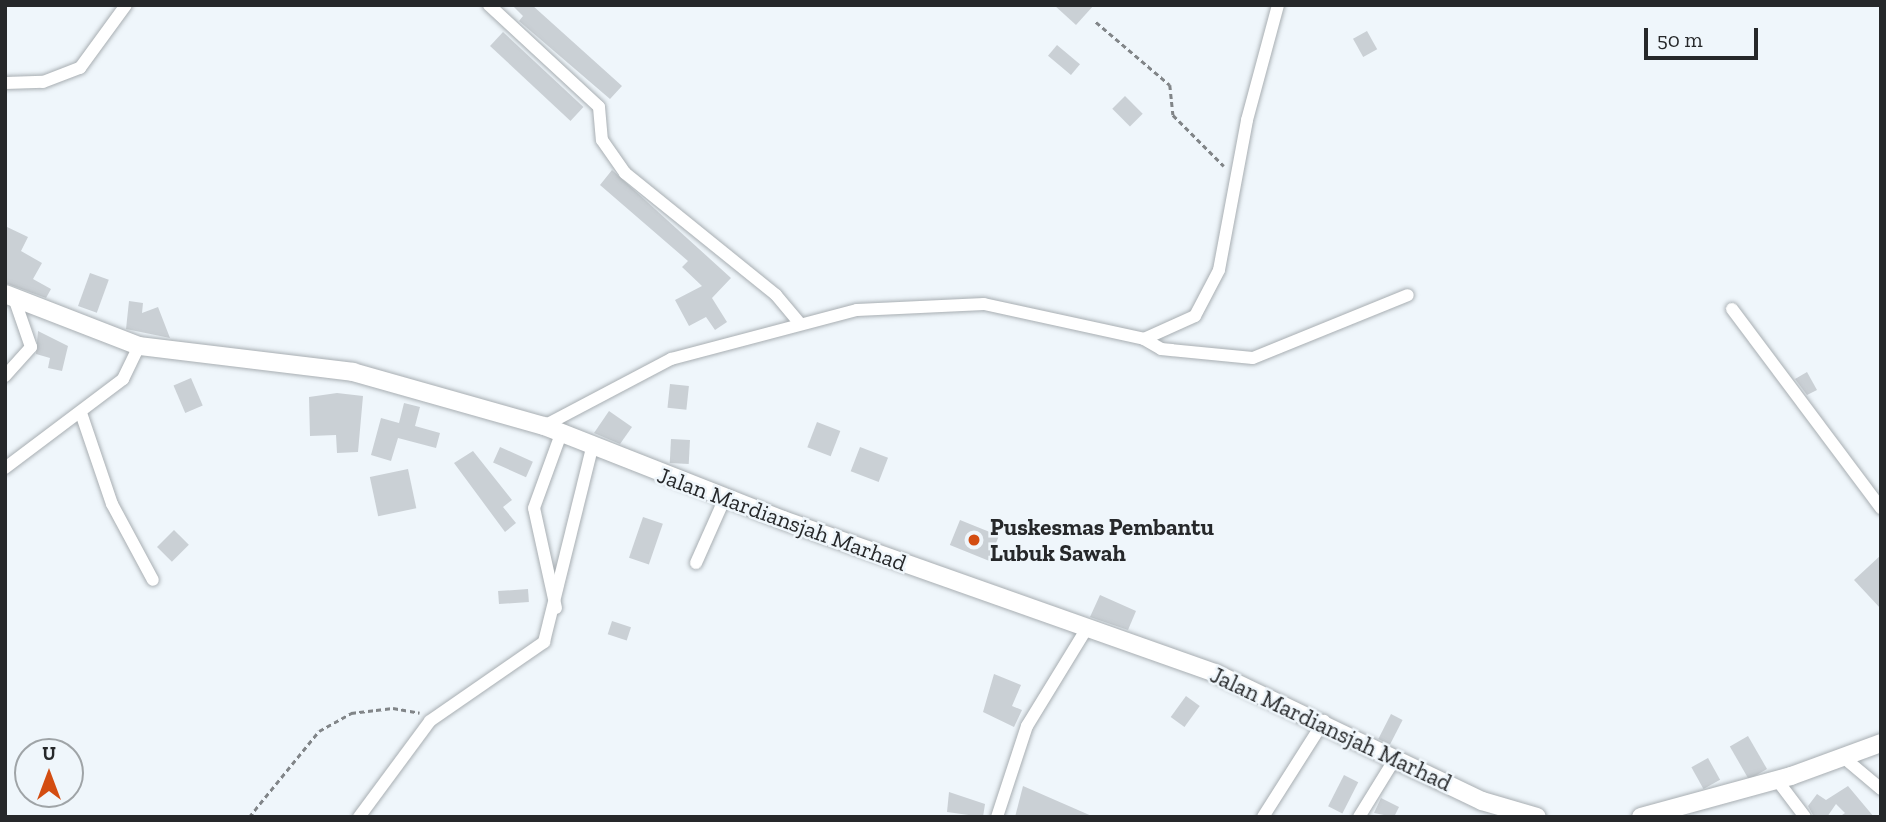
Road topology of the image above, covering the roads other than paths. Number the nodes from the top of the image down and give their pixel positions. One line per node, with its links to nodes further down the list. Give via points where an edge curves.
1 (126, 5): 4 (street, via 80,68 43,82)
2 (489, 5): 8 (street, via 599,107 602,140 625,173 776,295)
3 (1278, 5): 9 (street, via 1219,270 1195,316)
4 (5, 83)
5 (1408, 295): 9 (street, via 1252,358 1161,349)
6 (10, 296): 10 (street, Jalan Mardiansjah Marhad); 11 (street, via 31,347)
7 (1732, 309): 18 (street)
8 (800, 324): 9 (street, via 899,305 984,304); 13 (street, via 671,359)
9 (1144, 339)
10 (139, 346): 12 (street, via 123,379); 13 (street, Jalan Mardiansjah Marhad, via 353,372)
11 (5, 376)
12 (81, 413): 16 (street); 20 (street, via 112,504)
13 (544, 426): 14 (street, Jalan Mardiansjah Marhad)
14 (561, 434): 15 (street, Jalan Mardiansjah Marhad); 21 (street, via 534,509)
15 (592, 448): 17 (street, Jalan Mardiansjah Marhad); 21 (street)
16 (5, 468)
17 (725, 498): 19 (street); 22 (street, Jalan Mardiansjah Marhad)
18 (1881, 508)
19 (696, 563)
20 (153, 580)
21 (556, 608): 30 (street, via 544,642 524,661 430,721)
22 (1087, 628): 23 (street, Jalan Mardiansjah Marhad, via 1215,673); 31 (street, via 1027,726)
23 (1324, 721): 25 (street, Jalan Mardiansjah Marhad); 32 (street)
24 (1881, 743): 26 (street)
25 (1396, 758): 33 (street); 34 (street, Jalan Mardiansjah Marhad, via 1482,801)
26 (1843, 758): 27 (street); 28 (street)
27 (1777, 780): 29 (street); 36 (street)
28 (1881, 789)
29 (1686, 812): 35 (street)
30 (359, 817)
31 (998, 817)
32 (1263, 817)
33 (1359, 817)
34 (1537, 817)
35 (1642, 817)
36 (1805, 817)

